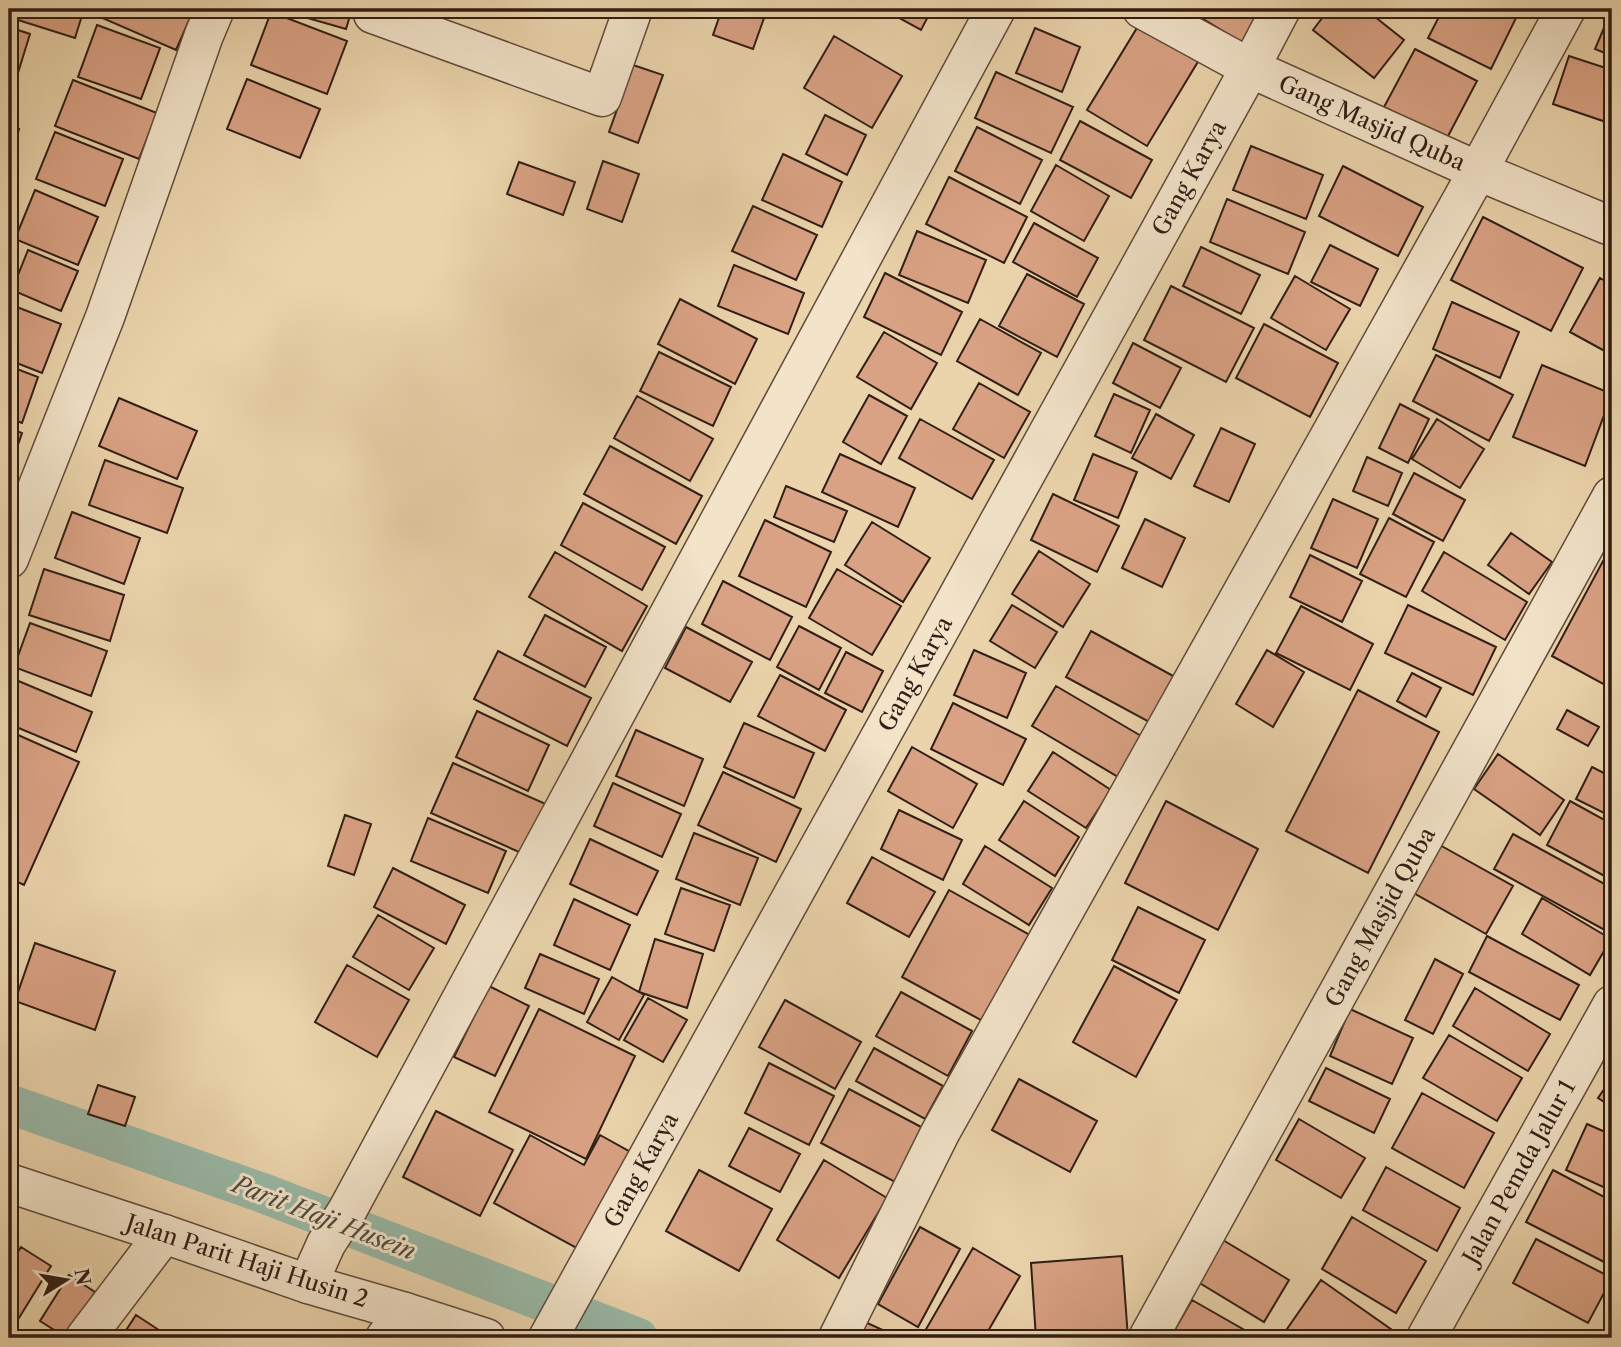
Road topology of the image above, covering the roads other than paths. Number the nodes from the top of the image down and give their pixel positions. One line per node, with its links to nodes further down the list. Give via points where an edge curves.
1 (215, 9): 12 (street, via 105,317)
2 (633, 9): 7 (street, via 602,97)
3 (996, 9): 16 (street)
4 (1142, 9): 8 (street, Gang Masjid Quba)
5 (1281, 9): 8 (street, Gang Karya)
6 (1566, 9): 9 (street)
7 (373, 14)
8 (1250, 68): 9 (street, Gang Masjid Quba); 18 (street, Gang Karya)
9 (1478, 171): 10 (street, Gang Masjid Quba); 21 (street, via 940,1133)
10 (1608, 225)
11 (1612, 496): 22 (street, Gang Masjid Quba)
12 (9, 559)
13 (1612, 1005): 23 (street, Jalan Pemda Jalur 1)
14 (9, 1183): 15 (street, Jalan Parit Haji Husin 2)
15 (164, 1234): 16 (street, Jalan Parit Haji Husin 2); 19 (street)
16 (308, 1284): 17 (street, Jalan Parit Haji Husin 2)
17 (395, 1325): 20 (street, Jalan Parit Haji Husin 2)
18 (552, 1330)
19 (85, 1338)
20 (486, 1338)
21 (838, 1338)
22 (1147, 1338)
23 (1426, 1338)

